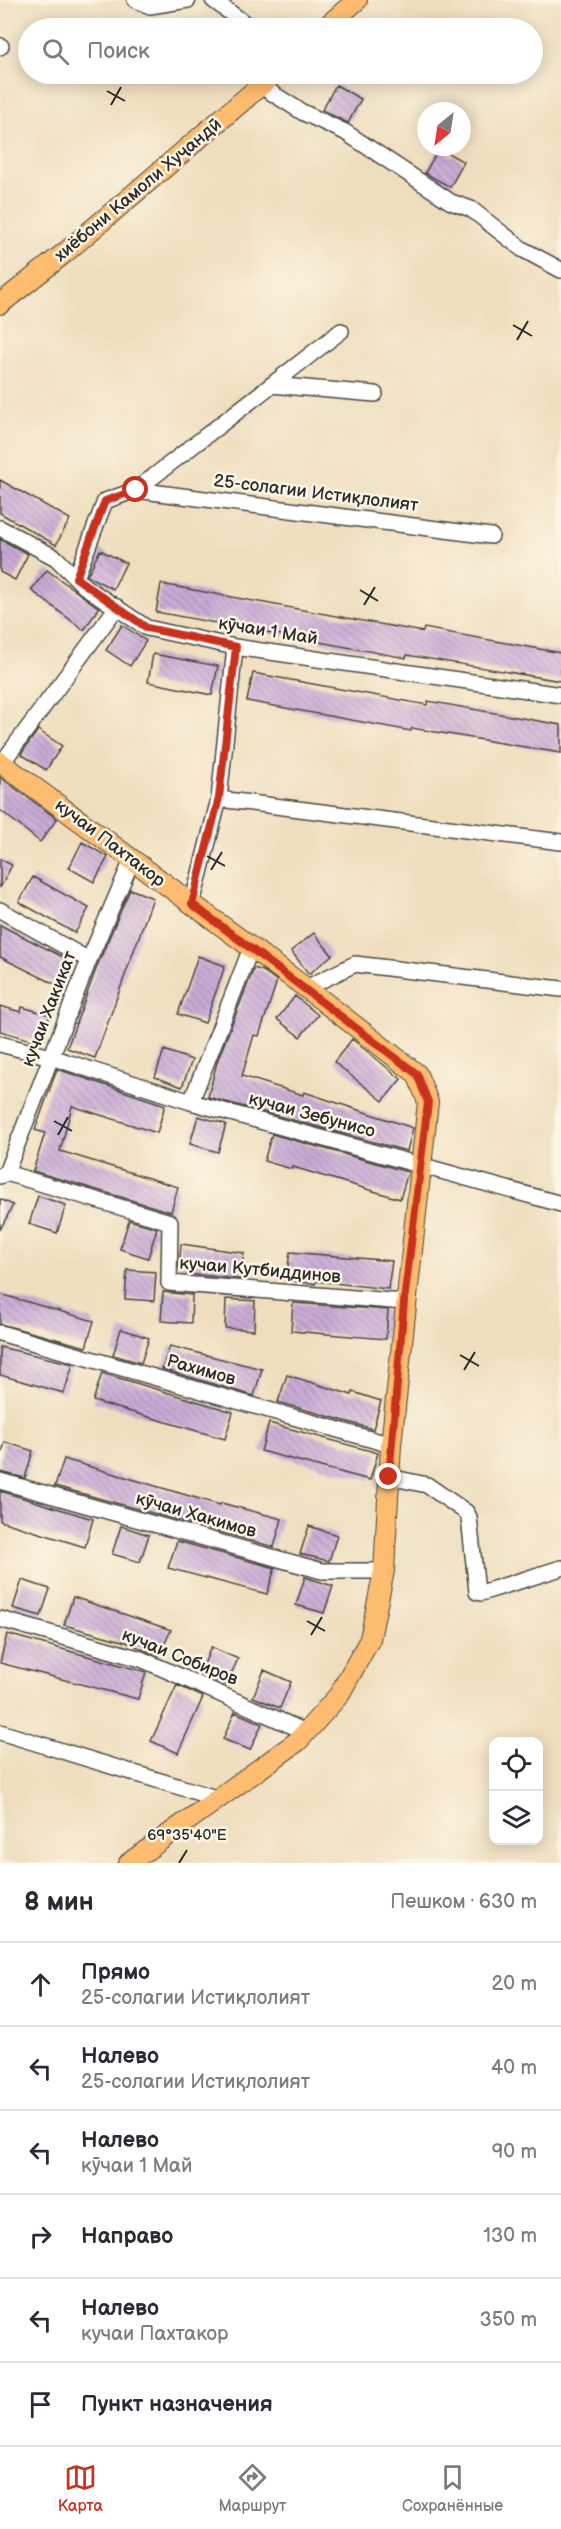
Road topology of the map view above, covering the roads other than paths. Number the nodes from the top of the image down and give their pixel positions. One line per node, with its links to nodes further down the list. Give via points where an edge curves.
1 (135, 0): 2 (street, via 150,6)
2 (188, 0)
3 (213, 0): 5 (street)
4 (357, 0): 6 (main road)
5 (237, 18)
6 (336, 18)
7 (262, 84): 10 (main road, хиёбони Камоли Хуҷандӣ)
8 (271, 84): 9 (street, via 302,112 345,132 451,202 471,209 522,249)
9 (561, 270)
10 (0, 304)
11 (341, 331): 12 (street, 25-солагии Истиқлолият)
12 (272, 385): 13 (street); 14 (street, 25-солагии Истиқлолият)
13 (375, 394)
14 (136, 490): 16 (street, 25-солагии Истиқлолият); 17 (street, 25-солагии Истиқлолият, via 105,501)
15 (0, 528): 17 (street, кӯчаи 1 Май, via 56,558)
16 (491, 536)
17 (76, 578): 18 (street, кӯчаи 1 Май)
18 (117, 607): 19 (street, кӯчаи 1 Май, via 147,628); 21 (street)
19 (236, 647): 20 (street, кӯчаи 1 Май); 22 (street)
20 (561, 695)
21 (1, 763): 24 (main road, кучаи Пахтакор)
22 (219, 798): 23 (street); 25 (street)
23 (561, 842)
24 (132, 860): 25 (main road, кучаи Пахтакор); 28 (street, кучаи Хакикат)
25 (192, 904): 27 (main road, кучаи Пахтакор)
26 (0, 910): 28 (street)
27 (251, 948): 29 (main road, кучаи Пахтакор); 33 (street)
28 (89, 960): 32 (street, кучаи Хакикат)
29 (306, 988): 30 (street, via 355,964); 34 (main road, кучаи Пахтакор, via 417,1074 428,1102)
30 (561, 989)
31 (0, 1044): 32 (street, кучаи Зебунисо)
32 (51, 1057): 33 (street, кучаи Зебунисо); 35 (street, кучаи Хакикат)
33 (191, 1102): 34 (street, кучаи Зебунисо)
34 (422, 1166): 36 (street, кучаи Зебунисо); 37 (main road, кучаи Пахтакор)
35 (3, 1175): 37 (street, кучаи Кутбиддинов, via 170,1222 169,1283)
36 (561, 1204)
37 (404, 1302): 39 (main road, кучаи Пахтакор)
38 (0, 1333): 39 (street, Рахимов)
39 (390, 1445): 40 (main road, кучаи Пахтакор)
40 (389, 1477): 42 (street, via 427,1485 466,1512 477,1592); 43 (main road, кучаи Пахтакор)
41 (0, 1481): 43 (street, кӯчаи Хакимов, via 322,1571)
42 (561, 1568)
43 (384, 1571): 46 (main road, кучаи Пахтакор, via 370,1639 339,1695)
44 (0, 1619): 46 (street, кучаи Собиров, via 141,1659)
45 (0, 1732): 47 (street)
46 (306, 1732): 47 (main road, кучаи Пахтакор)
47 (219, 1799): 48 (main road, кучаи Пахтакор)
48 (129, 1863)

